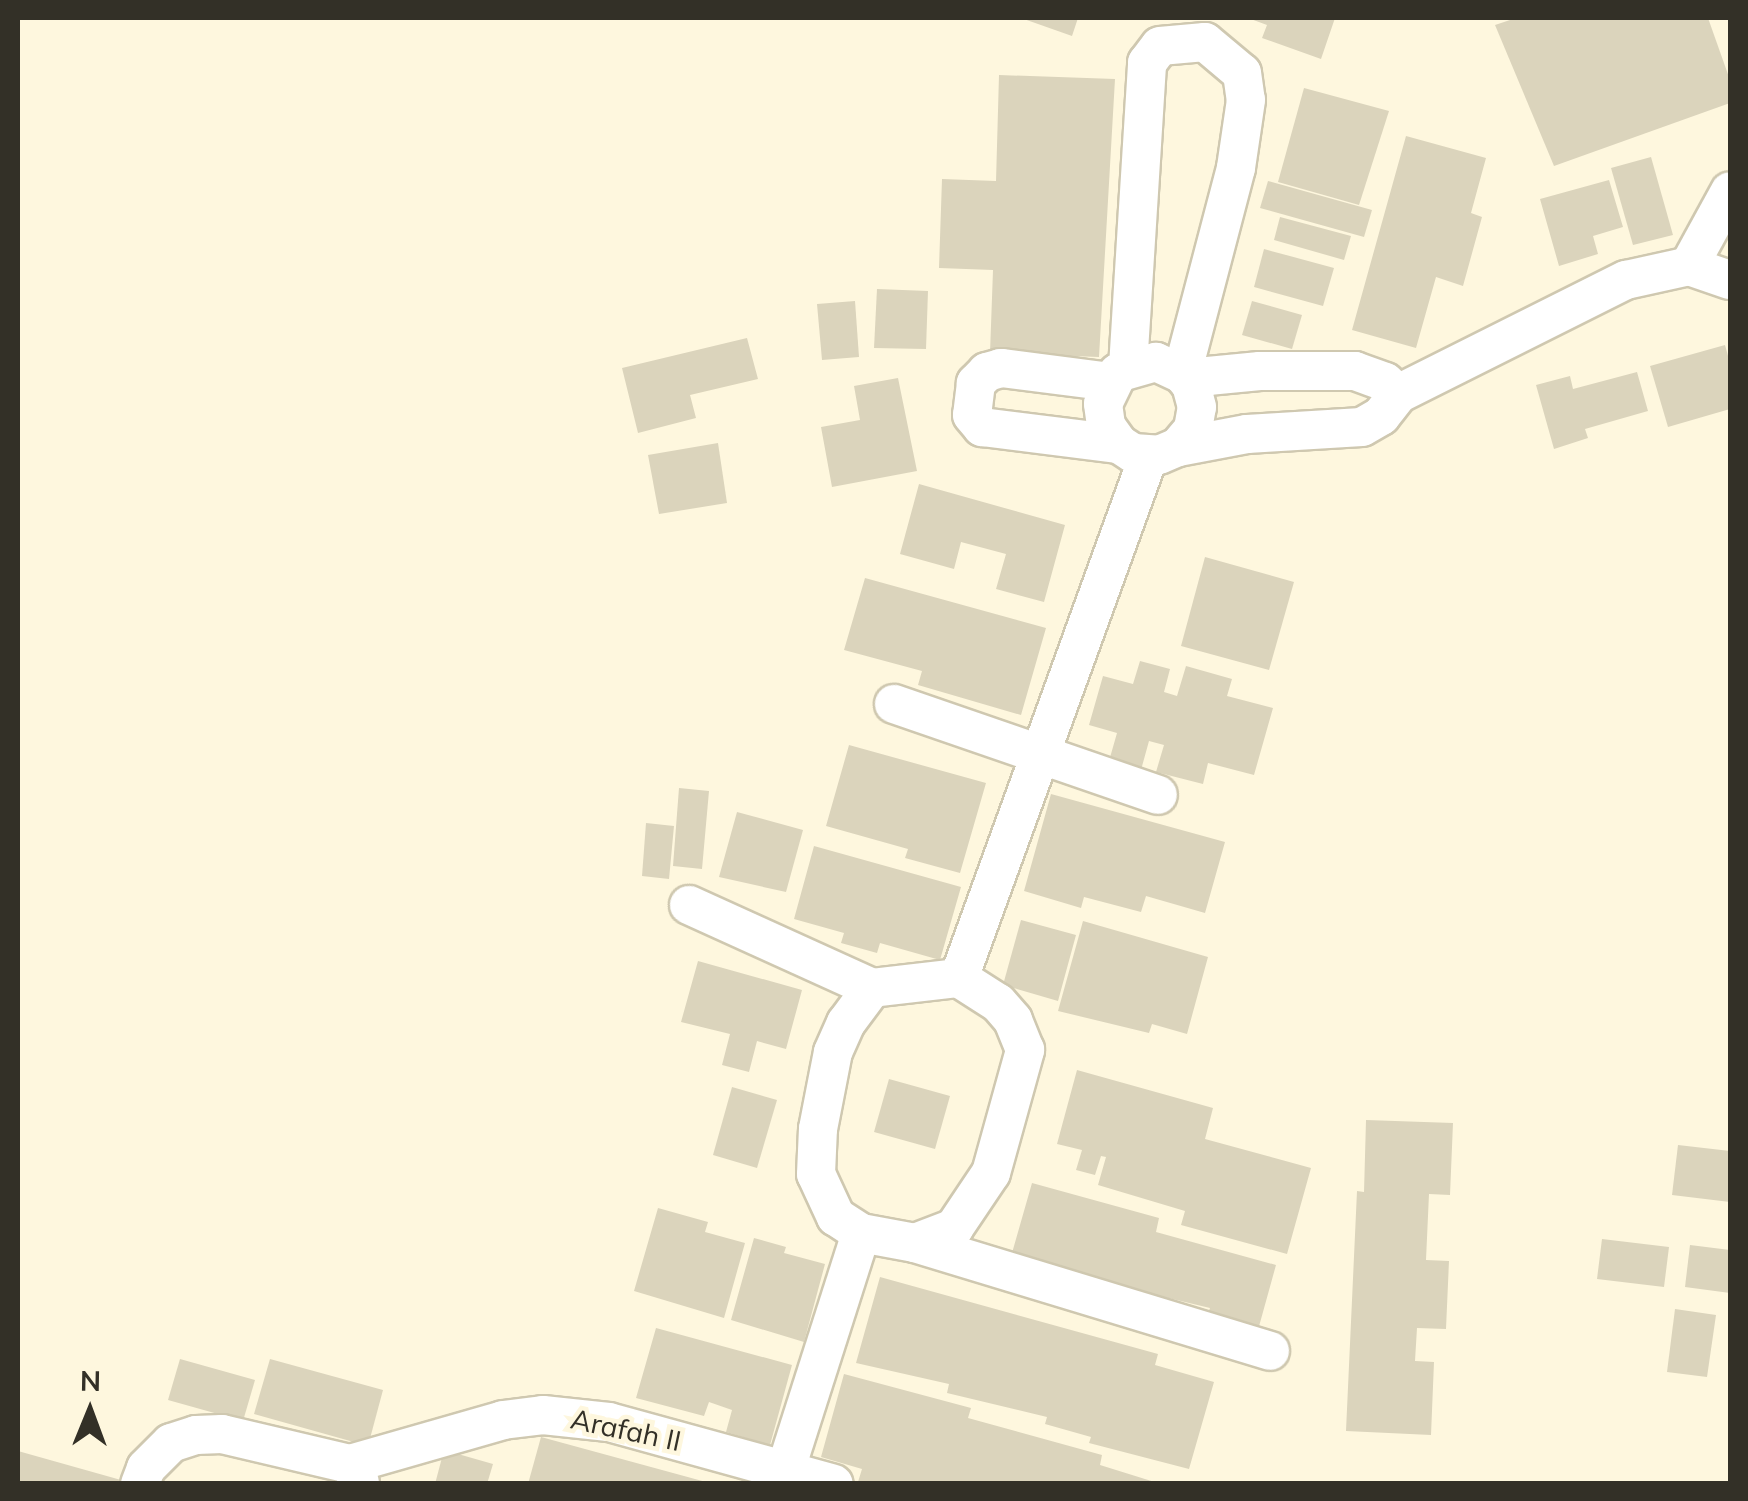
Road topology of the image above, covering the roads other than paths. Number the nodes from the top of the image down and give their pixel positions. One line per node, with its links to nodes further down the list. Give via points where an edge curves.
1 (1730, 192): 2 (street)
2 (1689, 266): 3 (street); 6 (street, via 1580,299)
3 (1730, 280)
4 (1119, 375): 5 (street, via 1156,362); 5 (street, via 1147,63 1160,46 1205,42 1242,73 1246,100); 7 (street, via 1103,404 1106,426); 7 (street, via 1001,368 976,383 972,414 982,427)
5 (1187, 380): 6 (street, via 1355,370); 7 (street, via 1197,407 1193,429)
6 (1398, 394): 7 (street, via 1362,427)
7 (1148, 449): 9 (street)
8 (894, 704): 9 (street)
9 (1040, 753): 10 (street); 12 (street)
10 (1158, 795)
11 (689, 905): 13 (street)
12 (959, 978): 13 (street); 15 (street, via 998,1003 1026,1050 991,1174 970,1211 954,1228)
13 (872, 988): 14 (street, via 833,1052 818,1129 816,1174 836,1217)
14 (861, 1233): 15 (street); 18 (street)
15 (916, 1243): 16 (street)
16 (1270, 1351)
17 (355, 1474): 18 (street, Arafah II, via 503,1420 542,1415 609,1422); 19 (street, via 222,1434 196,1435 172,1443 146,1468)
18 (783, 1476): 20 (street, Arafah II)
19 (140, 1484)
20 (834, 1484)

